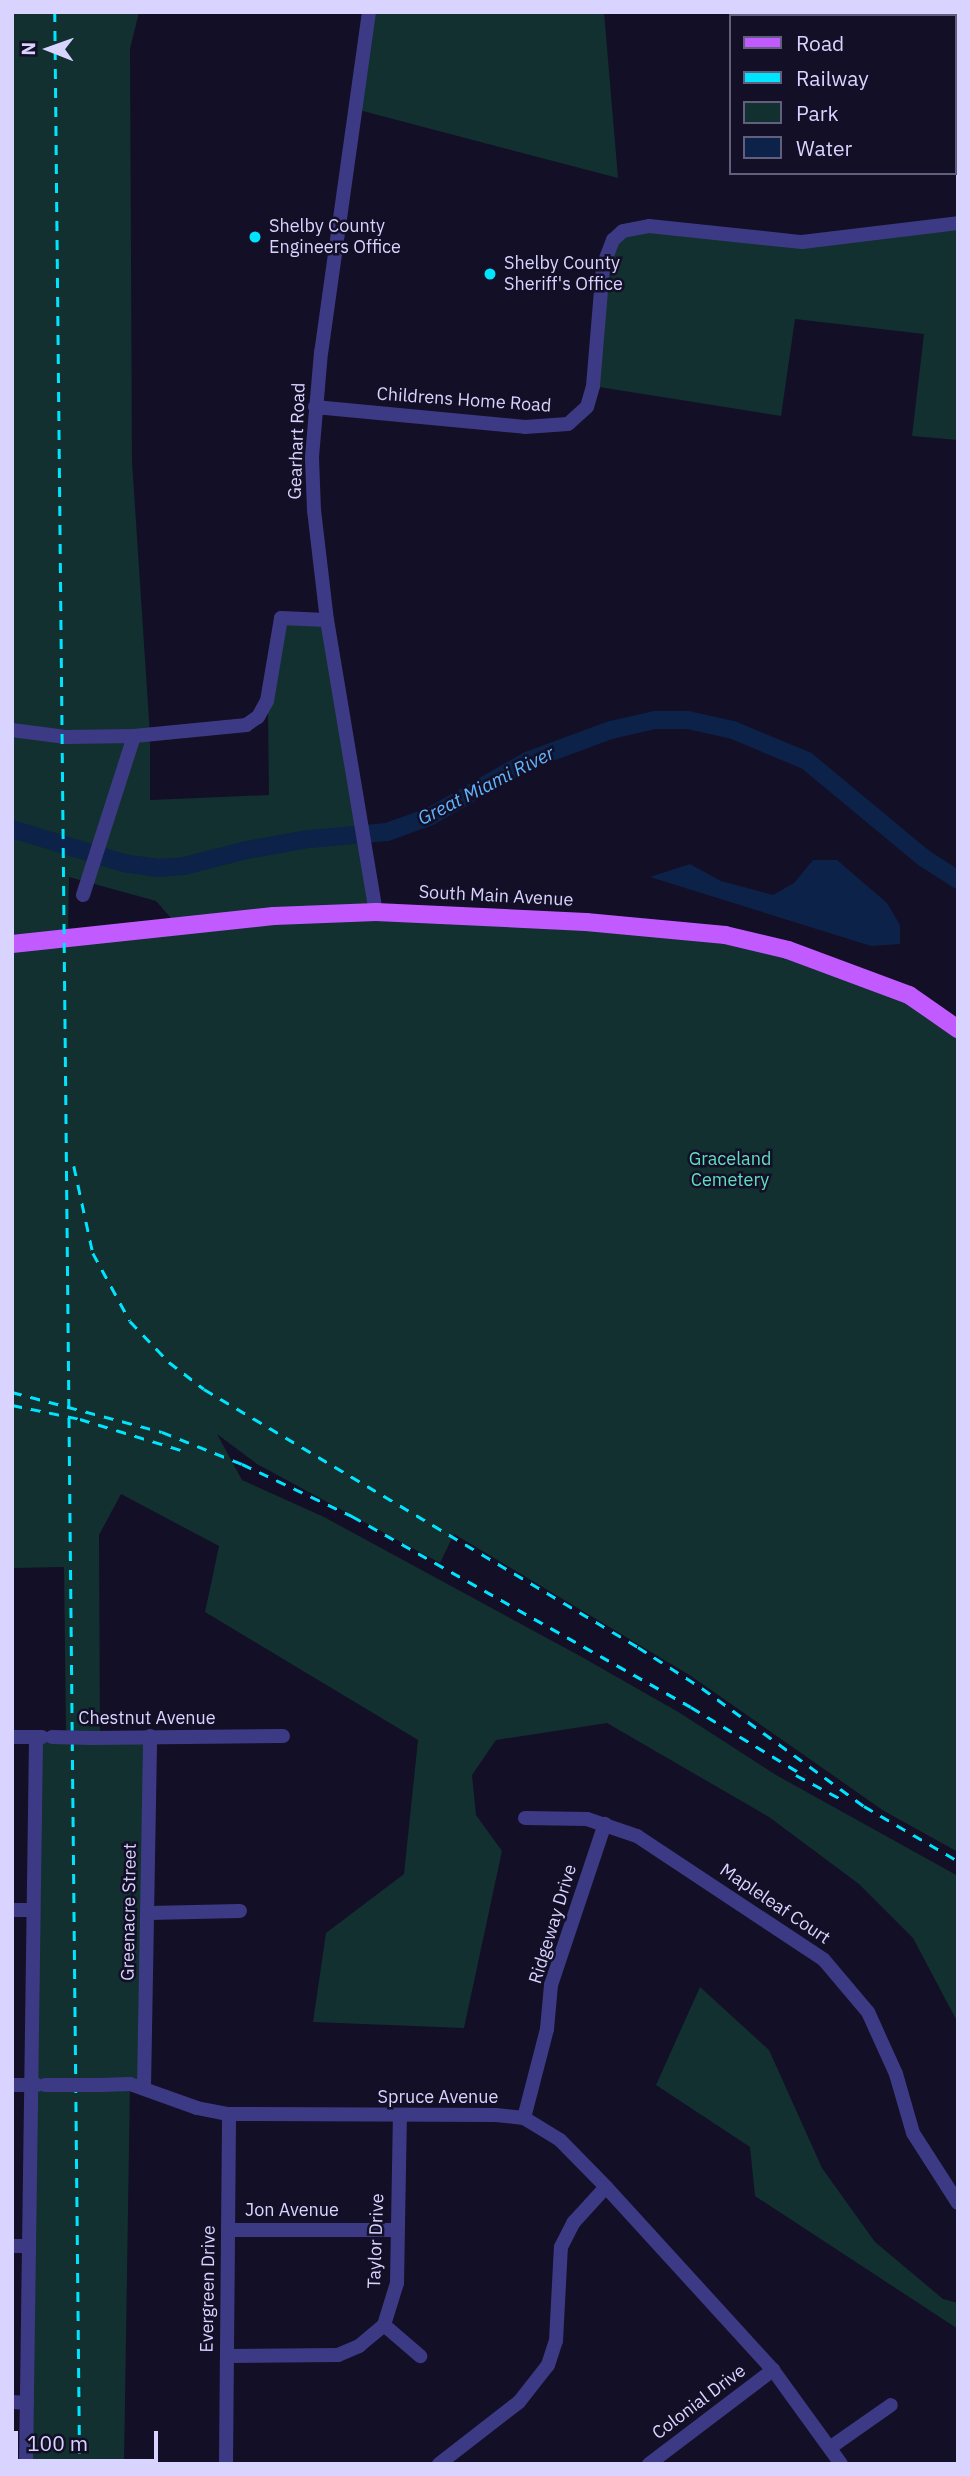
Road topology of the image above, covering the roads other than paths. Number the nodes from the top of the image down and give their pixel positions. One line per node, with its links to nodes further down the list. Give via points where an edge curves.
1 (369, 12): 3 (street, Gearhart Road)
2 (958, 223): 3 (street, Childrens Home Road, via 802,242 649,226 623,231 613,240 605,259 593,386 587,407 568,424 525,427)
3 (315, 407): 4 (street, Gearhart Road, via 314,510)
4 (327, 620): 6 (street, via 281,618 267,701 258,717 246,725); 8 (street, Gearhart Road)
5 (12, 730): 6 (street, via 66,737)
6 (134, 736): 7 (street)
7 (83, 895)
8 (376, 912): 9 (main road, South Main Avenue, via 274,916); 10 (main road, South Main Avenue, via 573,921 725,935 788,950 909,995)
9 (12, 944)
10 (958, 1029)
11 (150, 1736): 12 (street, Chestnut Avenue); 14 (street, Chestnut Avenue, bridge); 20 (street, Greenacre Street)
12 (283, 1736)
13 (12, 1737): 14 (street, Chestnut Avenue)
14 (36, 1737): 18 (street)
15 (524, 1818): 16 (street, Mapleleaf Court, via 587,1819)
16 (605, 1824): 26 (street, Ridgeway Drive, via 551,1985 547,2029); 28 (street, Mapleleaf Court, via 637,1836 824,1960 868,2012 896,2074 913,2133)
17 (12, 1910): 18 (street)
18 (33, 1910): 22 (street)
19 (240, 1912): 20 (street)
20 (149, 1913): 23 (street, Greenacre Street)
21 (12, 2085): 22 (street, Spruce Avenue)
22 (29, 2085): 23 (street, Spruce Avenue, bridge, via 130,2084); 32 (street)
23 (144, 2088): 24 (street, Spruce Avenue, via 197,2108)
24 (229, 2114): 25 (street, Spruce Avenue); 29 (street, Evergreen Drive)
25 (400, 2116): 26 (street, Spruce Avenue); 30 (street, Taylor Drive)
26 (524, 2119): 27 (street, Spruce Avenue, via 560,2140)
27 (606, 2187): 36 (street, Spruce Avenue); 43 (street, via 574,2222 561,2247 556,2341 548,2365 519,2402)
28 (958, 2203)
29 (229, 2230): 30 (street, Jon Avenue); 34 (street, Evergreen Drive)
30 (396, 2230): 33 (street, Taylor Drive, via 397,2283)
31 (12, 2246): 32 (street)
32 (28, 2246): 37 (street)
33 (384, 2325): 34 (street, via 359,2346 338,2355); 35 (street)
34 (227, 2356): 42 (street, Evergreen Drive)
35 (420, 2356)
36 (772, 2370): 39 (street, Spruce Avenue); 40 (street, Colonial Drive)
37 (20, 2402): 41 (street)
38 (891, 2405): 39 (street)
39 (831, 2447): 45 (street, Spruce Avenue)
40 (666, 2459): 44 (street, Colonial Drive)
41 (26, 2464)
42 (226, 2464)
43 (439, 2464)
44 (649, 2464)
45 (841, 2464)

